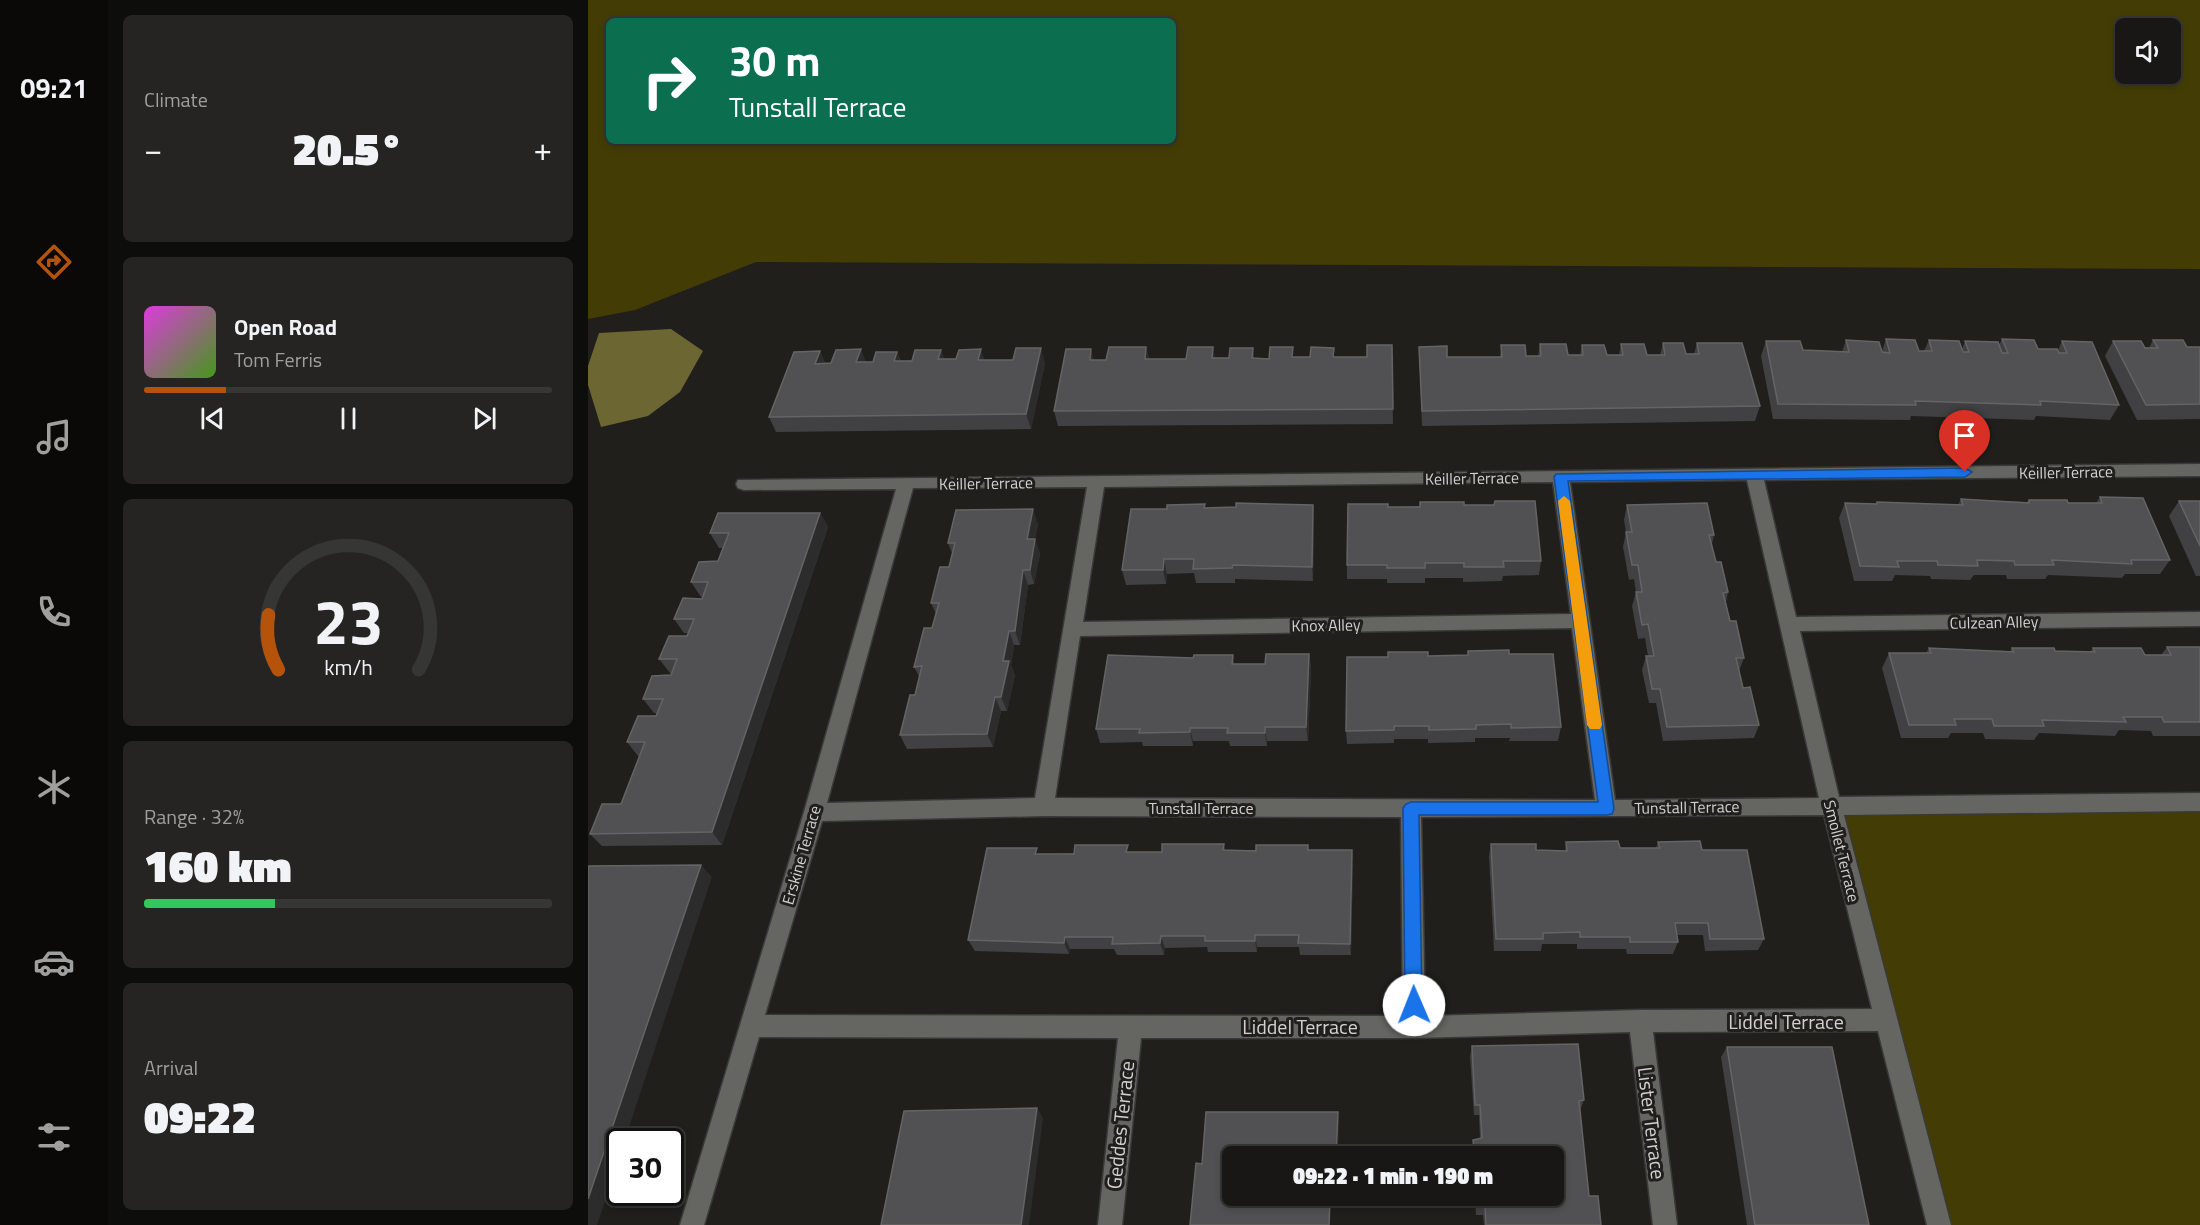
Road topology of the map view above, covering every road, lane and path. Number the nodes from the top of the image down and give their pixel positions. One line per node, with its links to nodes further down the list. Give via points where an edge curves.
1 (2200, 470): 2 (street, Keiller Terrace)
2 (1754, 474): 3 (street, Keiller Terrace); 9 (street, Smollet Terrace)
3 (1561, 477): 4 (street, Keiller Terrace); 8 (street)
4 (1096, 482): 6 (street, Keiller Terrace); 10 (street)
5 (744, 484): 6 (street, Keiller Terrace)
6 (906, 484): 16 (street, Erskine Terrace)
7 (2200, 619): 9 (street, Culzean Alley)
8 (1580, 621): 10 (street, Knox Alley); 15 (street)
9 (1788, 624): 12 (street, Smollet Terrace)
10 (1072, 629): 13 (street)
11 (2200, 802): 12 (street, Tunstall Terrace)
12 (1831, 805): 15 (street, Tunstall Terrace); 17 (street, Smollet Terrace)
13 (1044, 807): 14 (street, Tunstall Terrace); 16 (street, Tunstall Terrace)
14 (1411, 808): 15 (street, Tunstall Terrace); 21 (street)
15 (1606, 809)
16 (814, 812): 20 (street, Erskine Terrace)
17 (1885, 1020): 18 (street, Liddel Terrace); 25 (street, Smollet Terrace)
18 (1640, 1021): 21 (street, Liddel Terrace); 24 (street, Lister Terrace)
19 (1131, 1025): 20 (street, Liddel Terrace); 21 (street, Liddel Terrace); 23 (street, Geddes Terrace)
20 (752, 1026): 22 (street, Erskine Terrace)
21 (1414, 1027)
22 (692, 1225)
23 (1110, 1225)
24 (1665, 1225)
25 (1939, 1225)

